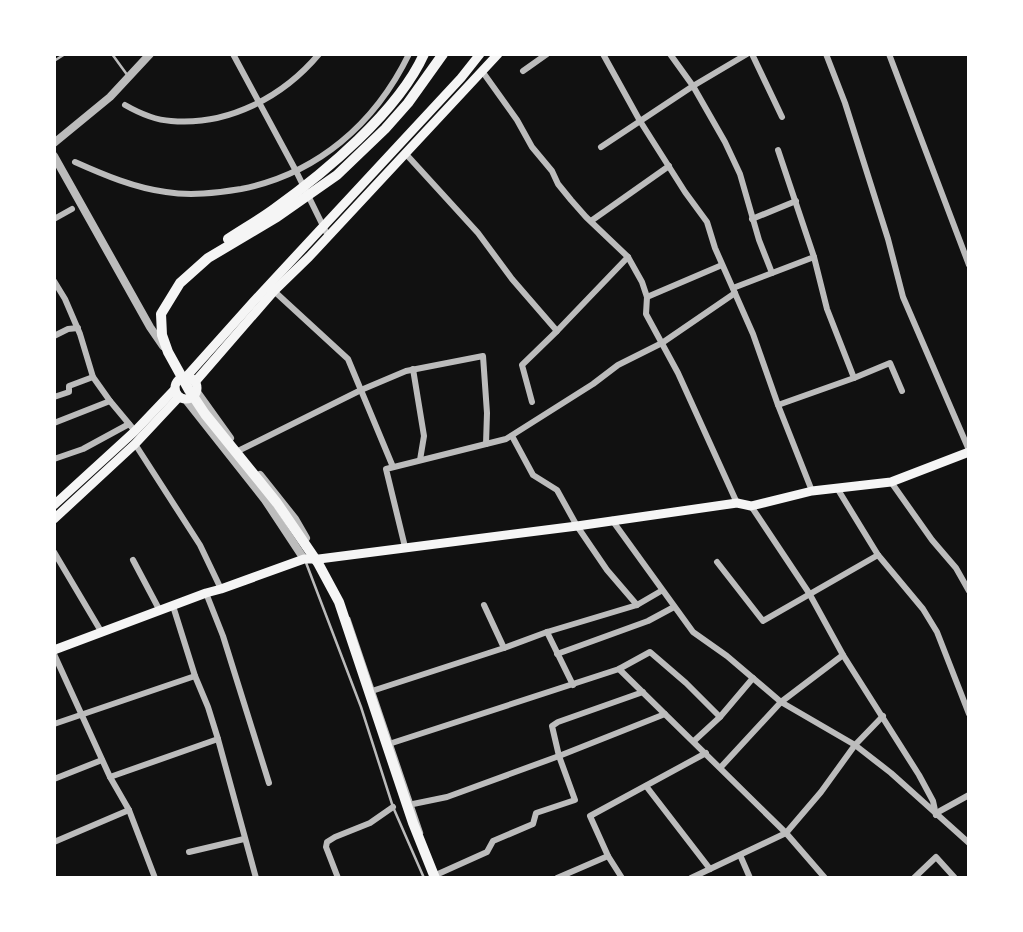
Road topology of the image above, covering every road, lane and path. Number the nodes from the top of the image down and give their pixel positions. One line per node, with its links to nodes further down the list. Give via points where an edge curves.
1 (65, 54): 17 (lane)
2 (112, 54): 20 (lane)
3 (150, 54): 20 (street)
4 (233, 54): 22 (street)
5 (319, 54): 22 (street, via 296,78)
6 (409, 54): 33 (street, via 362,124)
7 (424, 54): 106 (main road, via 377,120 330,164 183,273 159,312 157,328 187,393 292,532 331,601)
8 (443, 54): 106 (main road, via 408,103 337,175 208,258 180,283 161,314 168,352 189,390 318,563 339,602)
9 (480, 54): 39 (main road)
10 (498, 54): 18 (main road)
11 (547, 54): 19 (street)
12 (603, 54): 25 (street)
13 (670, 54): 21 (street)
14 (750, 54): 21 (street); 24 (street)
15 (826, 54): 70 (street, via 873,190 903,297)
16 (889, 54): 43 (street)
17 (54, 61)
18 (482, 71): 29 (main road); 38 (street, via 558,184)
19 (523, 71)
20 (128, 76): 26 (street)
21 (692, 86): 25 (street); 37 (street, via 740,174)
22 (258, 103): 23 (street, via 216,118 191,121 146,116); 33 (street)
23 (125, 105)
24 (782, 117)
25 (640, 121): 27 (street); 32 (street)
26 (54, 143)
27 (601, 147)
28 (778, 150): 34 (street)
29 (405, 153): 39 (main road); 50 (street, via 478,233)
30 (54, 156): 56 (street, via 150,327)
31 (75, 162): 33 (street, via 114,179 166,192 213,194)
32 (669, 166): 38 (street); 42 (street, via 707,222)
33 (296, 172): 39 (street)
34 (796, 201): 37 (street); 41 (street)
35 (72, 209): 36 (street)
36 (54, 219)
37 (752, 219): 44 (street)
38 (591, 221): 40 (street)
39 (326, 232): 46 (main road, via 309,257); 56 (main road, via 203,356)
40 (628, 257): 48 (street); 50 (street)
41 (814, 257): 44 (street); 55 (street, via 827,309)
42 (722, 265): 47 (street); 48 (street)
43 (969, 265)
44 (772, 273): 47 (street)
45 (54, 281): 49 (street)
46 (274, 291): 56 (main road); 57 (street, via 348,359)
47 (734, 291): 52 (street); 63 (street)
48 (647, 297): 52 (street, via 646,314)
49 (78, 328): 51 (street); 54 (street)
50 (557, 331): 62 (street, via 522,365)
51 (54, 336)
52 (662, 343): 66 (street, via 618,365); 77 (street)
53 (413, 369): 57 (street); 68 (street, via 483,356); 72 (street, via 425,436)
54 (93, 377): 60 (street); 61 (street)
55 (854, 378): 58 (street, via 890,363); 63 (street)
56 (191, 382): 59 (main road, via 177,382); 59 (main road, via 193,397); 69 (street)
57 (361, 390): 69 (street); 73 (street)
58 (902, 391)
59 (180, 395): 65 (main road); 67 (main road); 86 (street, via 265,500)
60 (54, 397)
61 (110, 401): 64 (street); 65 (street)
62 (532, 402)
63 (778, 405): 76 (street)
64 (54, 423)
65 (132, 427): 71 (street); 78 (main road)
66 (512, 436): 68 (street); 82 (street, via 533,475 557,491)
67 (135, 444): 80 (main road); 90 (street, via 200,545)
68 (486, 444): 72 (street)
69 (240, 450): 87 (street, via 295,519)
70 (969, 451): 74 (main road)
71 (54, 459)
72 (420, 460): 73 (street)
73 (393, 467): 83 (street, via 386,469)
74 (891, 482): 75 (main road); 92 (street)
75 (837, 488): 76 (main road); 85 (street)
76 (812, 491): 79 (main road)
77 (737, 503): 79 (main road); 81 (main road)
78 (54, 505)
79 (751, 506): 94 (street)
80 (54, 519)
81 (612, 520): 82 (main road); 91 (street)
82 (577, 526): 83 (main road); 96 (street)
83 (405, 547): 87 (main road)
84 (54, 552): 101 (street)
85 (878, 555): 94 (street); 116 (street, via 937,632)
86 (304, 559): 87 (main road); 90 (main road); 134 (lane, via 361,707)
87 (319, 559): 111 (lane, via 344,604)
88 (132, 560): 99 (street)
89 (717, 562): 94 (street, via 763,621)
90 (221, 589): 93 (main road)
91 (661, 590): 96 (street); 98 (street)
92 (969, 590)
93 (206, 593): 97 (main road); 130 (street)
94 (809, 593): 105 (street)
95 (484, 605): 102 (street)
96 (637, 605): 100 (street)
97 (173, 606): 99 (main road); 108 (street)
98 (674, 607): 104 (street); 109 (street, via 693,632)
99 (160, 611): 101 (main road)
100 (547, 632): 102 (street); 104 (street)
101 (102, 633): 103 (main road)
102 (505, 648): 111 (street)
103 (54, 652): 115 (street)
104 (557, 654): 110 (street)
105 (844, 655): 113 (street); 117 (street)
106 (354, 656): 145 (main road)
107 (619, 669): 110 (street); 112 (street); 118 (street, via 650,652)
108 (195, 676): 115 (street); 120 (street)
109 (753, 678): 113 (street); 118 (street)
110 (573, 685): 122 (street)
111 (375, 690): 122 (lane)
112 (643, 692): 114 (street); 125 (street, via 552,726)
113 (781, 702): 123 (street); 127 (street)
114 (666, 713): 121 (street); 125 (street)
115 (80, 714): 119 (street); 126 (street)
116 (969, 714)
117 (883, 716): 123 (street); 136 (street, via 929,791)
118 (720, 717): 121 (street)
119 (54, 724)
120 (218, 739): 128 (street); 138 (street)
121 (694, 741): 124 (street)
122 (392, 743): 133 (lane)
123 (855, 745): 136 (street); 137 (street)
124 (706, 753): 127 (street); 131 (street)
125 (559, 756): 133 (street, via 447,797); 145 (street, via 575,800 536,813 533,824 493,841 487,852)
126 (102, 760): 128 (street); 129 (street)
127 (721, 768): 137 (street)
128 (110, 777): 135 (street)
129 (54, 779)
130 (269, 783)
131 (646, 786): 143 (street, via 590,816); 144 (street)
132 (969, 795): 136 (street)
133 (413, 804): 145 (lane)
134 (393, 807): 145 (lane); 149 (street, via 327,842)
135 (129, 810): 139 (street); 147 (street)
136 (936, 815): 140 (street)
137 (786, 833): 142 (street); 153 (street)
138 (244, 839): 141 (street); 148 (street)
139 (54, 842)
140 (969, 843)
141 (189, 852)
142 (740, 855): 144 (street); 152 (street)
143 (608, 856): 146 (street); 150 (street)
144 (710, 869): 151 (street)
145 (433, 877)
146 (620, 877)
147 (155, 878)
148 (256, 878)
149 (338, 878)
150 (557, 878)
151 (691, 878)
152 (750, 878)
153 (825, 878)
154 (914, 878): 155 (street, via 936,857)
155 (955, 878)

